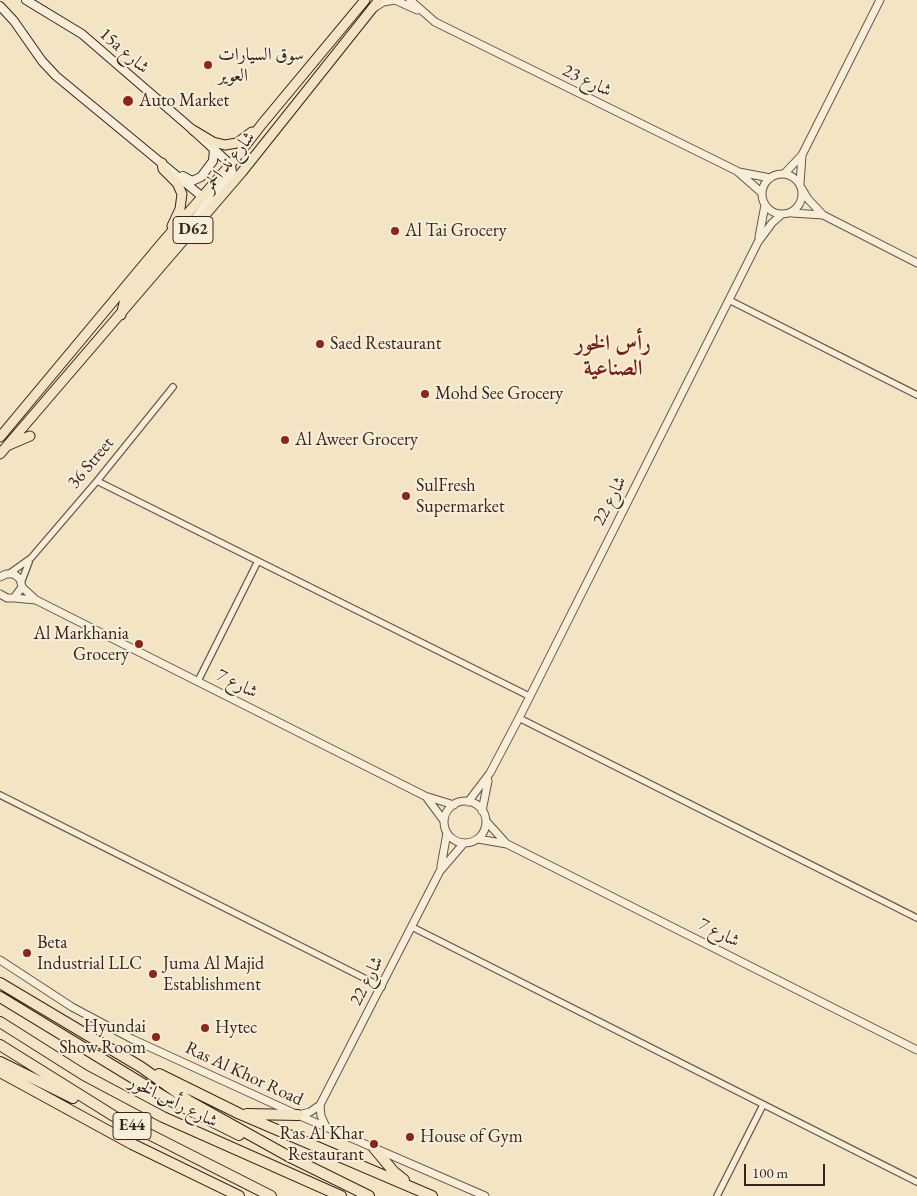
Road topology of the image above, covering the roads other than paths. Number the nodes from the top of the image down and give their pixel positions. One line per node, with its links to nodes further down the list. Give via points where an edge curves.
1 (26, 0): 14 (main road, 15a شارع, via 74,28)
2 (366, 0): 12 (main road, شارع ند الحمر / D62)
3 (379, 0): 7 (main road, شارع ند الحمر / D62)
4 (410, 0): 8 (street, شارع 23)
5 (880, 0): 16 (street)
6 (0, 6): 17 (main road, via 56,76)
7 (368, 14): 8 (street, شارع 23, via 383,2 395,0); 9 (main road); 10 (main road, شارع ند الحمر / D62)
8 (427, 14): 19 (street, شارع 23, via 435,22)
9 (366, 28)
10 (329, 64): 11 (main road); 20 (main road, شارع ند الحمر / D62)
11 (328, 76)
12 (288, 93): 13 (main road, شارع ند الحمر / D62); 20 (main road, via 280,110 234,164 236,172)
13 (262, 124): 14 (main road, via 240,141 228,145 216,143); 18 (main road, شارع ند الحمر / D62)
14 (193, 130): 15 (main road, 15a شارع)
15 (214, 149): 17 (main road, via 214,161 196,180 187,179); 18 (main road, 15a شارع)
16 (802, 155): 21 (street); 23 (street)
17 (162, 163): 25 (main road); 32 (main road, via 165,171 180,186 182,199 178,214)
18 (230, 164): 25 (main road, شارع ند الحمر / D62)
19 (736, 171): 22 (street, شارع 23); 24 (street, شارع 23)
20 (242, 172): 25 (main road, شارع ند الحمر / D62)
21 (784, 174): 22 (street); 23 (street, via 796,179)
22 (770, 178): 24 (street)
23 (801, 186): 28 (street, via 799,207); 30 (street)
24 (762, 193): 26 (street)
25 (209, 200): 27 (main road, شارع ند الحمر / D62); 35 (main road, شارع ند الحمر / D62, via 161,268)
26 (765, 206): 29 (street); 31 (street, شارع 22)
27 (191, 210): 32 (main road, شارع ند الحمر / D62); 35 (main road, via 194,214 125,298)
28 (792, 213): 29 (street); 30 (street)
29 (781, 215): 31 (street, شارع 22)
30 (823, 215): 33 (street)
31 (758, 242): 34 (street, شارع 22)
32 (161, 244): 39 (main road, شارع ند الحمر / D62)
33 (917, 262)
34 (729, 300): 37 (street); 52 (street, شارع 22)
35 (120, 316): 40 (main road, شارع ند الحمر / D62)
36 (173, 387): 42 (street, 36 Street)
37 (917, 395)
38 (30, 436): 40 (main road)
39 (0, 437)
40 (7, 446): 41 (main road, شارع ند الحمر / D62)
41 (0, 454)
42 (97, 480): 43 (street, 36 Street); 44 (street)
43 (31, 558): 45 (street, 36 Street); 46 (street, 36 Street)
44 (258, 561): 51 (street); 52 (street)
45 (4, 574): 46 (street, شارع 7, via 17,576)
46 (22, 585): 48 (street, via 21,591); 49 (street, شارع 7)
47 (0, 594): 48 (street)
48 (11, 598): 49 (street, شارع 7); 50 (street)
49 (36, 600): 51 (street, شارع 7)
50 (0, 602)
51 (198, 681): 56 (street, شارع 7)
52 (529, 696): 53 (street, شارع 22)
53 (519, 718): 54 (street, شارع 22); 67 (street)
54 (490, 774): 57 (street, شارع 22); 59 (street, شارع 22)
55 (0, 795): 71 (street)
56 (425, 796): 58 (street, شارع 7); 60 (street)
57 (468, 802): 58 (street); 59 (street)
58 (454, 805): 60 (street)
59 (482, 811): 61 (street)
60 (444, 821): 62 (street)
61 (486, 821): 63 (street, via 483,834); 65 (street, شارع 7)
62 (447, 833): 64 (street); 66 (street, شارع 22)
63 (478, 839): 64 (street); 65 (street, شارع 7)
64 (464, 843): 66 (street, شارع 22)
65 (507, 844): 75 (street, شارع 7)
66 (440, 871): 68 (street, شارع 22)
67 (917, 918)
68 (412, 927): 71 (street, شارع 22); 80 (street)
69 (0, 960): 82 (street, Ras Al Khor Road, via 72,1007 132,1039)
70 (0, 983): 77 (highway)
71 (382, 986): 79 (street, شارع 22)
72 (0, 997): 86 (highway, via 188,1110)
73 (0, 1022): 90 (highway, شارع رأس الخور / E44, via 67,1065 149,1110)
74 (0, 1045): 83 (highway, E44)
75 (917, 1050)
76 (0, 1062): 83 (highway)
77 (141, 1067): 81 (highway); 86 (highway, via 189,1101)
78 (0, 1072): 88 (highway, via 119,1138)
79 (320, 1105): 82 (street); 84 (street)
80 (764, 1105): 87 (street); 95 (street)
81 (240, 1114): 82 (highway); 92 (highway)
82 (298, 1115): 84 (street, Ras Al Khor Road)
83 (117, 1118): 89 (highway, E44)
84 (326, 1128): 85 (street, Ras Al Khor Road)
85 (374, 1148): 93 (highway, via 397,1175); 94 (street, Ras Al Khor Road)
86 (288, 1156): 91 (highway)
87 (917, 1182)
88 (239, 1196)
89 (271, 1196)
90 (341, 1196)
91 (368, 1196)
92 (432, 1196)
93 (436, 1196)
94 (485, 1196)
95 (718, 1196)

